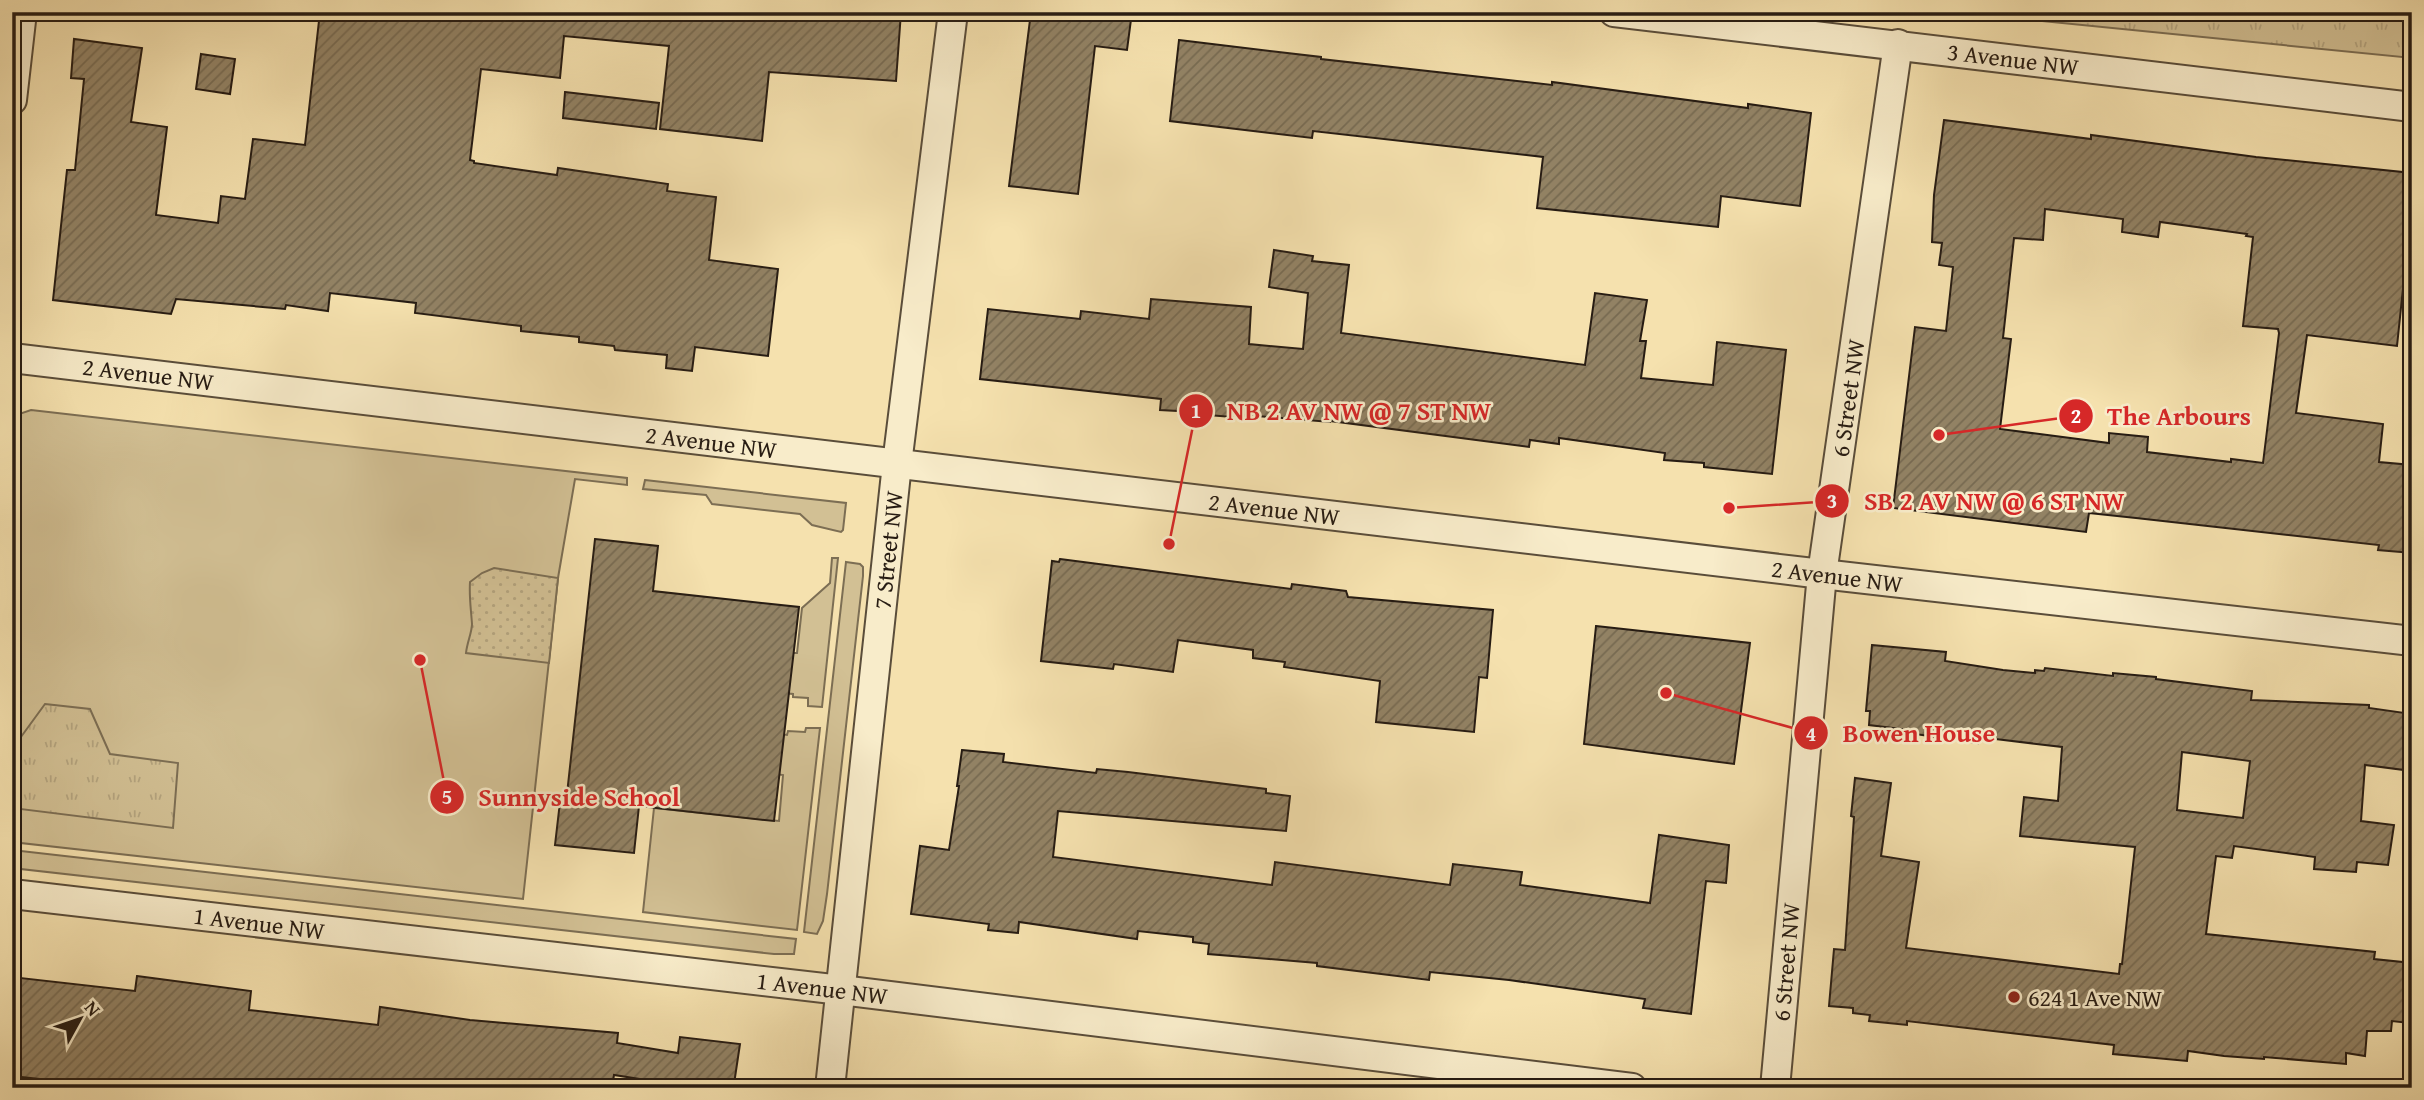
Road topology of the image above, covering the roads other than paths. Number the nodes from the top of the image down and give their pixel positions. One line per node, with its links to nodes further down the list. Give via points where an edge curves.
1 (23, 12): 5 (street)
2 (953, 12): 8 (street, 7 Street NW)
3 (1614, 12): 4 (street, 3 Avenue NW)
4 (1898, 44): 6 (street, 3 Avenue NW); 9 (street, 6 Street NW)
5 (12, 100)
6 (2412, 107)
7 (12, 358): 8 (street, 2 Avenue NW)
8 (897, 464): 9 (street, 2 Avenue NW); 12 (street, 7 Street NW)
9 (1822, 574): 10 (street, 2 Avenue NW); 15 (street, 6 Street NW)
10 (2412, 640)
11 (12, 894): 12 (street, 1 Avenue NW)
12 (841, 990): 13 (street, 7 Street NW); 14 (street, 1 Avenue NW)
13 (831, 1088)
14 (1632, 1088)
15 (1775, 1088)

